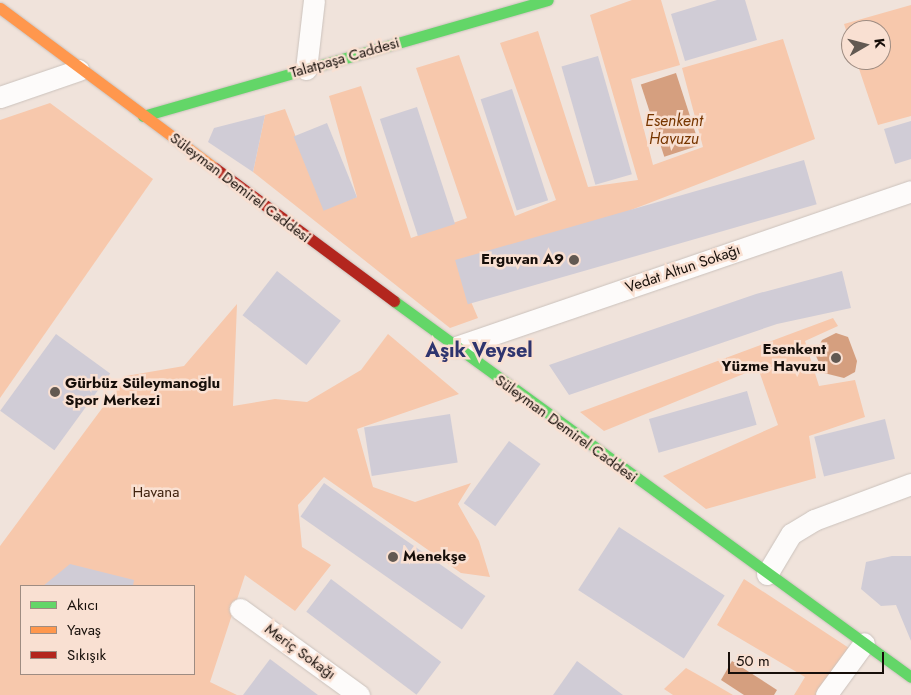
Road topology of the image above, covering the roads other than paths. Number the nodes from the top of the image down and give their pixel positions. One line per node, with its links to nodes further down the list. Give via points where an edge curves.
1 (314, 0): 5 (street)
2 (548, 0): 5 (main road, Talatpaşa Caddesi)
3 (0, 8): 6 (main road, Süleyman Demirel Caddesi)
4 (0, 20): 6 (main road, Süleyman Demirel Caddesi)
5 (306, 69): 8 (main road, Talatpaşa Caddesi)
6 (79, 70): 7 (street); 8 (main road, Süleyman Demirel Caddesi)
7 (0, 97)
8 (142, 116): 10 (main road, Süleyman Demirel Caddesi)
9 (911, 191): 10 (street, Vedat Altun Sokağı)
10 (456, 347): 12 (main road, Süleyman Demirel Caddesi)
11 (911, 484): 12 (street, via 799,530)
12 (767, 574): 14 (main road, Süleyman Demirel Caddesi)
13 (240, 609): 16 (street, Meriç Sokağı)
14 (864, 643): 15 (main road, Süleyman Demirel Caddesi); 17 (street)
15 (911, 677)
16 (359, 695)
17 (826, 695)

